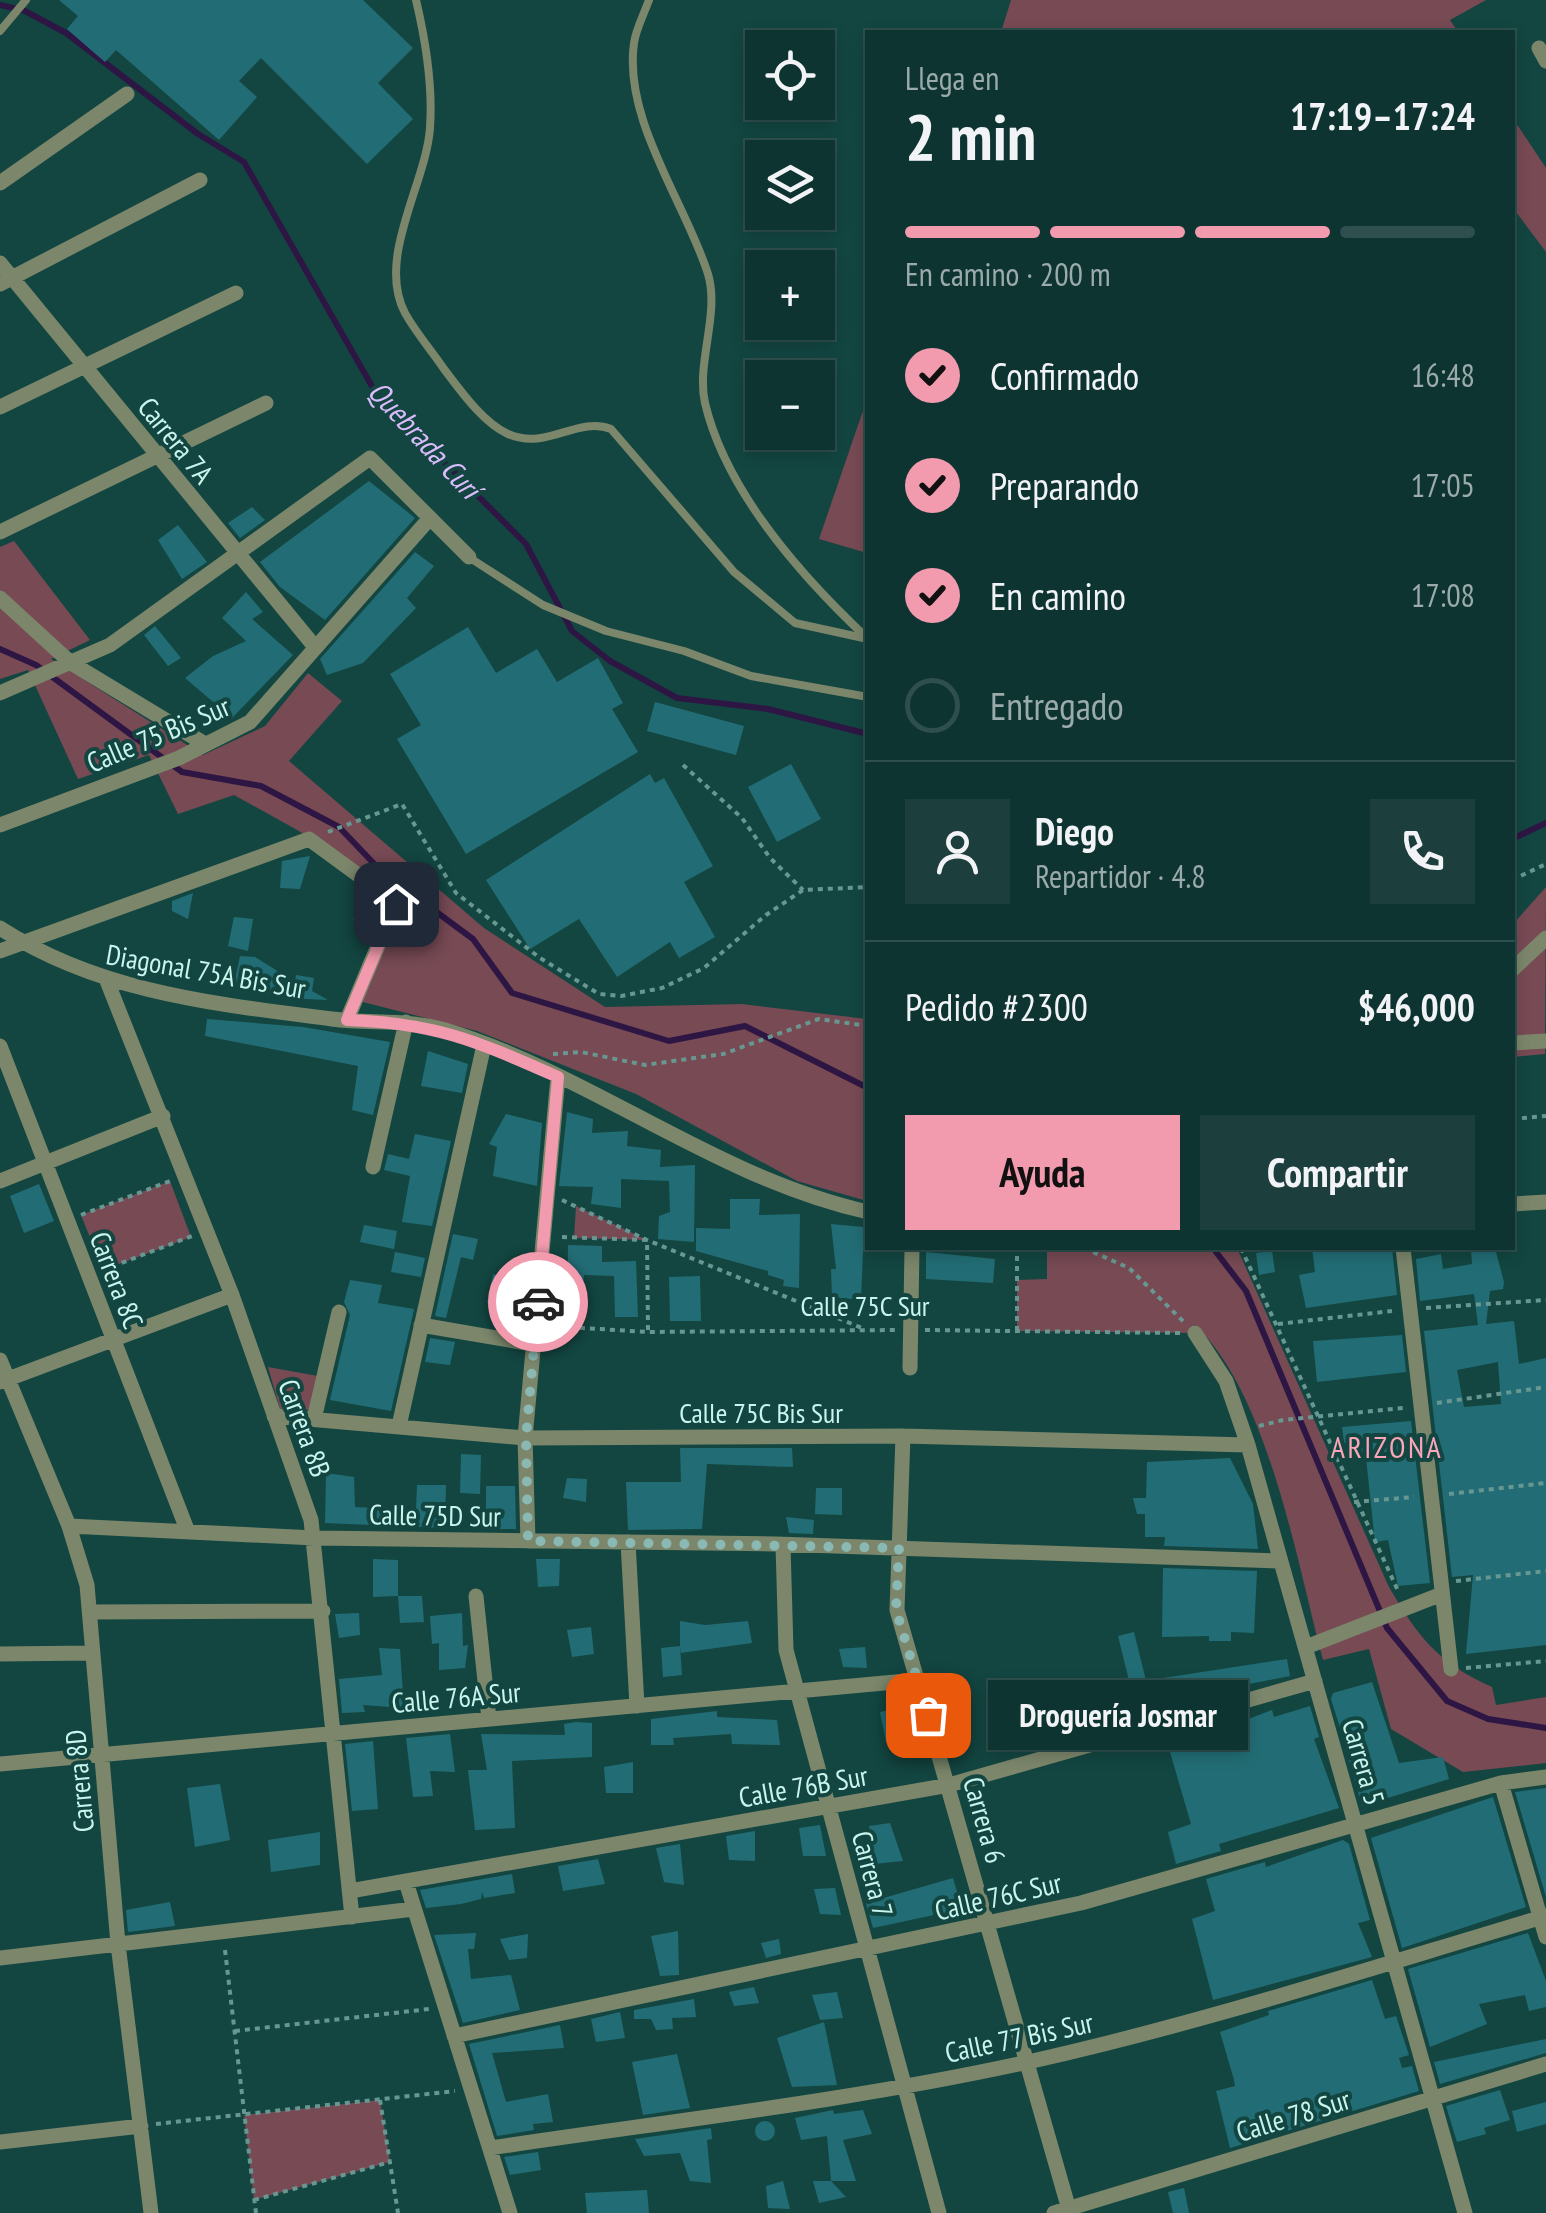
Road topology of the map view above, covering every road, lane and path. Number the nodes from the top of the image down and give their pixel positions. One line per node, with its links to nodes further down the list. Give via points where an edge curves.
1 (26, 0): 4 (lane)
2 (416, 0): 21 (lane, via 427,48 430,128 398,268 403,310 462,394 507,434 544,440 599,424 610,429 734,572 795,623)
3 (649, 0): 20 (lane, via 634,42 634,82 660,164 710,279 704,402 742,490 806,580)
4 (0, 32)
5 (127, 94): 7 (street)
6 (200, 180): 9 (street)
7 (0, 183)
8 (0, 263): 9 (street, Carrera 7A)
9 (6, 281): 11 (street, Carrera 7A)
10 (236, 293): 11 (street)
11 (84, 366): 13 (street); 14 (street, Carrera 7A)
12 (266, 403): 14 (street)
13 (0, 406)
14 (156, 456): 16 (street); 17 (street, Carrera 7A)
15 (430, 518): 17 (street, via 370,458); 18 (street); 22 (street, Calle 75 Bis Sur)
16 (0, 532)
17 (238, 554): 22 (street, Carrera 7A); 23 (street, via 134,630)
18 (469, 557): 25 (lane, via 543,604 606,630 751,676)
19 (0, 598): 23 (street)
20 (865, 636)
21 (865, 638)
22 (315, 647): 26 (street, Calle 75 Bis Sur, via 259,715)
23 (65, 666): 24 (street); 26 (street)
24 (0, 692)
25 (865, 696)
26 (205, 744): 28 (street, Calle 75 Bis Sur)
27 (683, 765): 34 (path, via 742,818)
28 (0, 825)
29 (328, 832): 34 (path, via 402,804 456,892 598,994 662,988 704,968)
30 (1546, 864): 31 (path)
31 (1515, 879)
32 (366, 880): 38 (street, via 309,839)
33 (865, 887): 34 (path)
34 (803, 890)
35 (396, 904): 42 (street)
36 (0, 928): 38 (street, Diagonal 75A Bis Sur)
37 (1546, 938): 40 (street)
38 (22, 942): 39 (street); 41 (street, Diagonal 75A Bis Sur)
39 (0, 951)
40 (1515, 967)
41 (107, 981): 42 (street, Diagonal 75A Bis Sur); 51 (street, Carrera 8B)
42 (347, 1020): 43 (street, Diagonal 75A Bis Sur)
43 (406, 1022): 47 (street, Diagonal 75A Bis Sur); 55 (street)
44 (865, 1026): 49 (path, via 819,1019 723,1054 644,1066 561,1050)
45 (1546, 1041): 46 (street)
46 (1515, 1043)
47 (484, 1045): 49 (street, Diagonal 75A Bis Sur); 74 (street)
48 (0, 1046): 54 (street, Carrera 8C)
49 (530, 1065): 50 (street, Diagonal 75A Bis Sur)
50 (558, 1077): 58 (street); 61 (street, Diagonal 75A Bis Sur, via 745,1172 811,1199)
51 (163, 1116): 54 (street); 56 (street, Carrera 8B)
52 (1546, 1116): 53 (path)
53 (1515, 1119)
54 (45, 1163): 57 (street); 62 (street, Carrera 8C)
55 (373, 1167)
56 (186, 1174): 62 (path); 63 (street, Carrera 8B)
57 (0, 1181)
58 (550, 1194): 64 (street); 65 (path)
59 (1546, 1202): 60 (street)
60 (1515, 1204)
61 (865, 1211)
62 (68, 1220): 71 (street, Carrera 8C)
63 (207, 1230): 71 (path); 72 (street, Carrera 8B)
64 (547, 1237): 65 (path); 75 (street)
65 (646, 1240): 76 (path); 79 (path)
66 (912, 1250): 77 (street)
67 (1017, 1250): 78 (path)
68 (1088, 1250): 80 (path, via 1129,1268)
69 (1242, 1250): 87 (path)
70 (1403, 1250): 94 (street)
71 (89, 1276): 81 (street, Carrera 8C)
72 (232, 1295): 81 (street); 86 (street, Carrera 8B)
73 (339, 1312): 88 (street)
74 (421, 1325): 82 (street); 89 (street)
75 (534, 1325): 79 (path, Calle 75C Sur); 82 (street)
76 (866, 1330): 77 (path, Calle 75C Sur); 79 (path, Calle 75C Sur)
77 (911, 1330): 78 (path, Calle 75C Sur); 84 (street)
78 (1017, 1331): 80 (path, Calle 75C Sur)
79 (648, 1332)
80 (1195, 1333): 92 (street, Carrera 5, via 1226,1381)
81 (113, 1339): 85 (street); 97 (street, Carrera 8C)
82 (532, 1344): 91 (street)
83 (0, 1360): 85 (street, Carrera 8D)
84 (910, 1368)
85 (4, 1381): 96 (street, Carrera 8D)
86 (274, 1416): 88 (street, Calle 75C Bis Sur); 98 (street, Carrera 8B)
87 (1317, 1416): 92 (path, via 1283,1420); 95 (path)
88 (314, 1419): 89 (street, Calle 75C Bis Sur)
89 (398, 1426): 91 (street, Calle 75C Bis Sur)
90 (904, 1436): 91 (street, Calle 75C Bis Sur); 92 (street, Calle 75C Bis Sur); 102 (street, Carrera 6)
91 (526, 1438): 99 (street)
92 (1246, 1438): 103 (street, Carrera 5)
93 (1546, 1483): 94 (path)
94 (1430, 1496): 95 (path); 105 (street)
95 (1354, 1502): 108 (path)
96 (69, 1526): 97 (street, Calle 75D Sur); 109 (street, Carrera 8D)
97 (188, 1532): 98 (street, Calle 75D Sur)
98 (314, 1538): 99 (street, Calle 75D Sur); 107 (street, Carrera 8B)
99 (528, 1541): 100 (street, Calle 75D Sur)
100 (628, 1542): 101 (street, Calle 75D Sur); 118 (street)
101 (783, 1545): 102 (street, Calle 75D Sur); 117 (street, Carrera 7, via 783,1637)
102 (899, 1548): 103 (street, Calle 75D Sur); 115 (street, Carrera 6, via 896,1610)
103 (1282, 1561): 110 (street, Carrera 5)
104 (1546, 1571): 105 (path)
105 (1442, 1589): 108 (street); 114 (street)
106 (476, 1596): 119 (street)
107 (323, 1611): 109 (street); 120 (street, Carrera 8B)
108 (1401, 1611): 110 (street)
109 (90, 1612): 111 (street, Carrera 8D)
110 (1306, 1648): 116 (street, Carrera 5)
111 (93, 1653): 112 (street); 121 (street, Carrera 8D)
112 (0, 1654)
113 (1546, 1662): 114 (path)
114 (1451, 1669)
115 (918, 1680): 117 (street, Calle 76A Sur); 125 (street, Carrera 6)
116 (1315, 1681): 125 (street, Calle 76B Sur); 127 (street, Carrera 5)
117 (798, 1691): 118 (street, Calle 76A Sur); 126 (street, Carrera 7)
118 (637, 1706): 119 (street, Calle 76A Sur)
119 (489, 1719): 120 (street, Calle 76A Sur)
120 (336, 1734): 121 (street, Calle 76A Sur); 129 (street, Carrera 8B)
121 (102, 1755): 122 (street, Calle 76A Sur); 136 (street, Carrera 8D)
122 (0, 1764)
123 (1546, 1777): 124 (street, Calle 76C Sur)
124 (1501, 1783): 127 (street, Calle 76C Sur); 132 (street)
125 (949, 1786): 126 (street, Calle 76B Sur); 133 (street, Carrera 6)
126 (829, 1806): 128 (street, Calle 76B Sur); 137 (street, Carrera 7)
127 (1356, 1824): 133 (street, Calle 76C Sur); 139 (street, Carrera 5)
128 (406, 1882): 129 (street, Calle 76B Sur); 130 (street)
129 (350, 1891): 131 (street, Carrera 8B)
130 (414, 1909): 131 (street); 140 (street)
131 (352, 1916): 134 (street)
132 (1543, 1917): 135 (street); 139 (street, Calle 77 Bis Sur)
133 (990, 1924): 137 (street, Calle 76C Sur); 143 (street, Carrera 6)
134 (223, 1932): 136 (street); 141 (path)
135 (1546, 1937)
136 (118, 1944): 138 (street); 150 (street, Carrera 8D)
137 (868, 1951): 142 (street, Calle 76C Sur); 145 (street, Carrera 7)
138 (0, 1958)
139 (1394, 1961): 143 (street, Calle 77 Bis Sur); 147 (street, Carrera 5)
140 (445, 2008): 141 (path); 142 (street)
141 (234, 2031): 149 (path)
142 (454, 2036): 146 (street)
143 (1028, 2062): 145 (street, Calle 77 Bis Sur); 155 (street, Carrera 6)
144 (1546, 2064): 147 (street, Calle 78 Sur)
145 (905, 2087): 152 (street, Calle 77 Bis Sur); 160 (street, Carrera 7)
146 (471, 2090): 148 (path); 152 (street)
147 (1433, 2099): 155 (street, Calle 78 Sur); 161 (street, Carrera 5)
148 (380, 2100): 149 (path); 153 (path)
149 (244, 2115): 150 (path); 154 (path)
150 (141, 2126): 151 (street); 156 (street, Carrera 8D)
151 (0, 2142)
152 (490, 2148): 159 (street)
153 (390, 2162): 154 (path); 158 (path)
154 (254, 2200): 157 (path)
155 (1064, 2212)
156 (151, 2213)
157 (256, 2213)
158 (398, 2213)
159 (510, 2213)
160 (939, 2213)
161 (1465, 2213)

